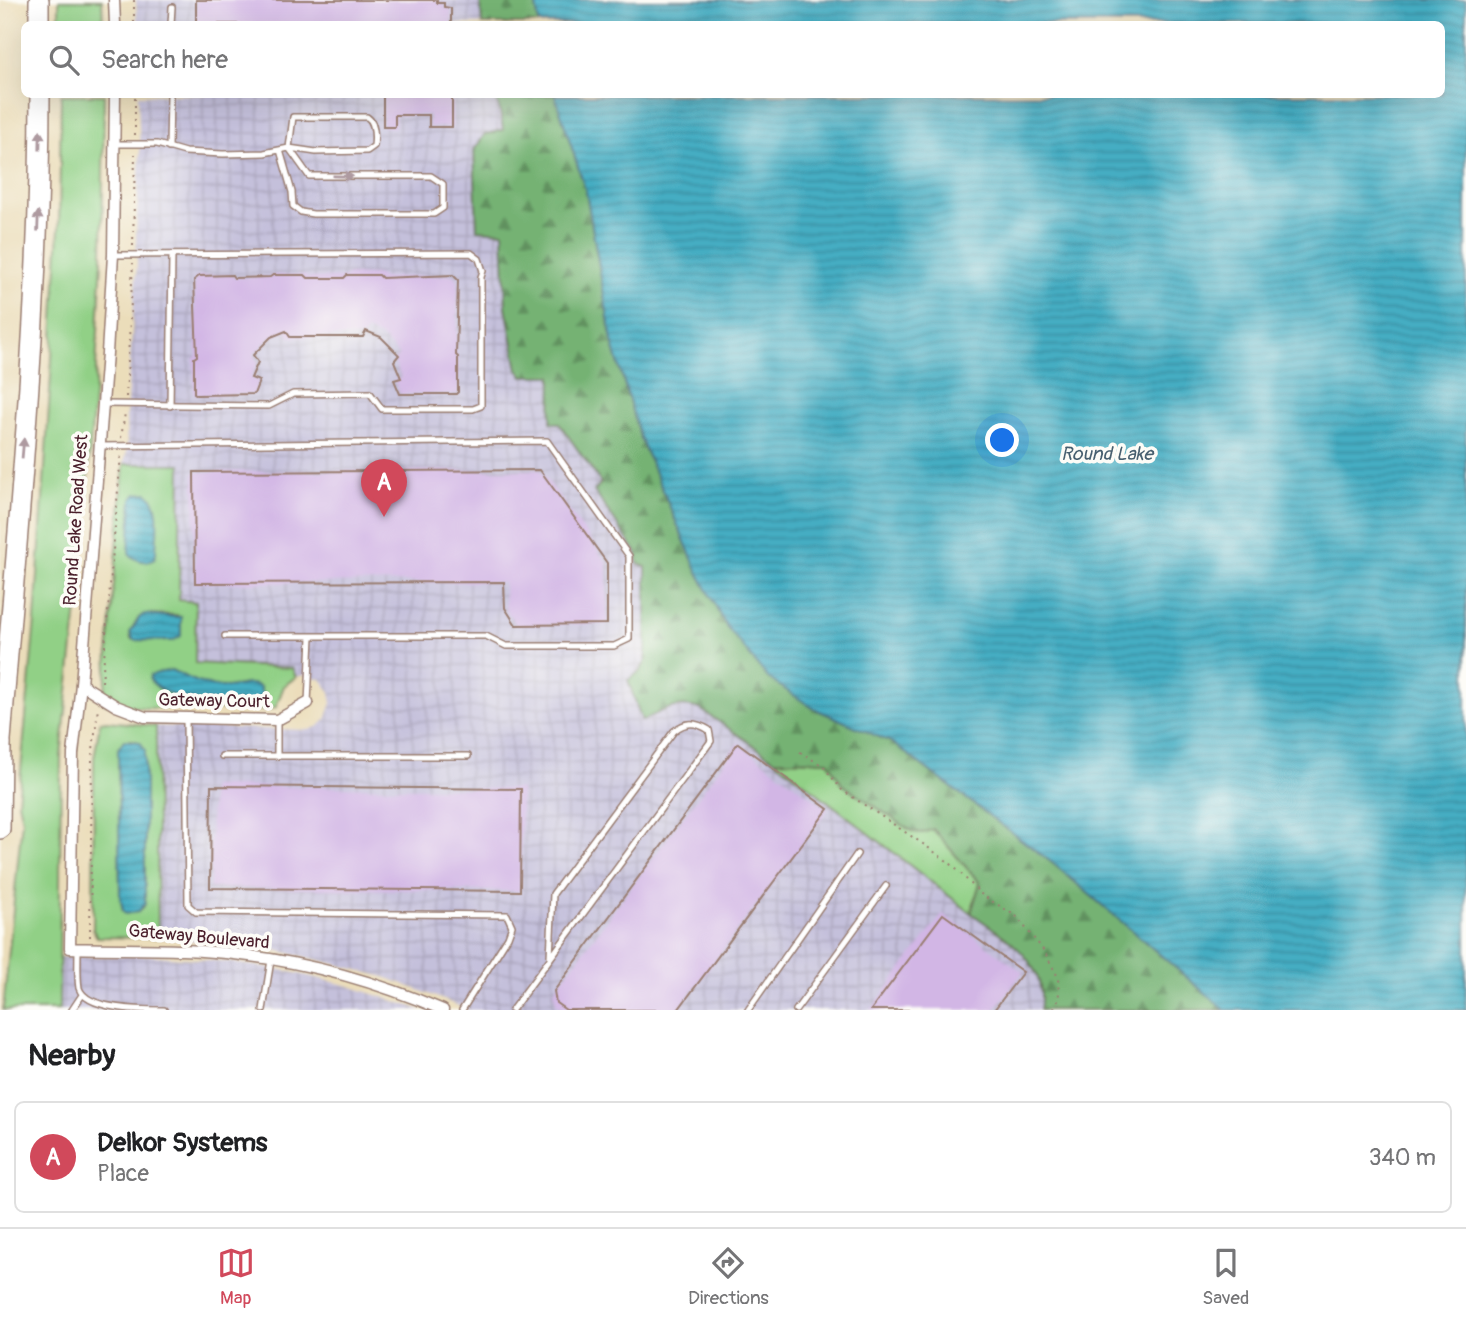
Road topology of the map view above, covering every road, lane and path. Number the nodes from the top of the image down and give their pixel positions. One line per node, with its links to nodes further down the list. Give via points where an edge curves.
1 (39, 0): 5 (highway)
2 (114, 0): 6 (street)
3 (134, 0): 7 (path)
4 (172, 7): 8 (lane)
5 (39, 21)
6 (114, 21)
7 (134, 21)
8 (172, 21)
9 (40, 98): 33 (highway, one-way to 9, via 34,315)
10 (115, 98): 13 (street, Round Lake Road West)
11 (135, 98): 14 (path)
12 (170, 98): 15 (lane)
13 (116, 144): 14 (lane); 18 (street, Round Lake Road West)
14 (135, 144): 15 (lane); 19 (path)
15 (169, 148): 17 (lane, via 223,154)
16 (289, 148): 16 (lane, via 370,150 374,146 372,122 361,116 293,117); 17 (lane); 17 (lane, one-way to 17, via 309,176 431,176 443,184 443,208 434,214 301,212 293,206)
17 (280, 150)
18 (113, 255): 19 (lane); 21 (street, Round Lake Road West)
19 (133, 255): 20 (lane); 22 (path)
20 (172, 255): 23 (lane); 23 (lane, via 471,253 479,258 483,271 481,406 382,409 370,393 293,394 269,406)
21 (103, 404): 22 (lane); 24 (street, Round Lake Road West)
22 (125, 405): 23 (lane); 25 (path)
23 (170, 406)
24 (99, 446): 25 (lane); 28 (street, Round Lake Road West)
25 (121, 446): 27 (lane, via 547,441 628,555 629,639 614,646 506,646 486,636); 29 (path)
26 (225, 636): 27 (lane)
27 (311, 637): 30 (lane)
28 (81, 684): 29 (street, Gateway Court); 41 (street, Round Lake Road West, via 73,754)
29 (100, 696): 31 (street, Gateway Court, via 145,717); 41 (path)
30 (308, 703): 32 (street, Gateway Court)
31 (186, 718): 32 (street, Gateway Court); 50 (lane, via 188,905 196,912 507,915 512,926 508,937)
32 (277, 720): 36 (lane)
33 (1, 744): 38 (highway)
34 (800, 752): 54 (path, via 823,766 842,790 950,863 982,895 1016,916 1058,977 1059,999)
35 (222, 756): 36 (lane)
36 (277, 756): 37 (lane)
37 (468, 756)
38 (0, 829)
39 (857, 854): 52 (lane)
40 (886, 886): 53 (lane)
41 (79, 948): 43 (street, Gateway Boulevard, via 182,950); 44 (lane)
42 (550, 957): 42 (lane, via 711,741 709,730 698,723 683,724 674,731 553,894); 51 (lane)
43 (271, 960): 48 (lane); 49 (street, Gateway Boulevard, via 331,972)
44 (82, 995): 45 (lane); 46 (lane)
45 (72, 1010)
46 (104, 1010): 47 (lane)
47 (164, 1010)
48 (263, 1010)
49 (443, 1010)
50 (462, 1010)
51 (512, 1010)
52 (748, 1010)
53 (796, 1010)
54 (1053, 1010)

